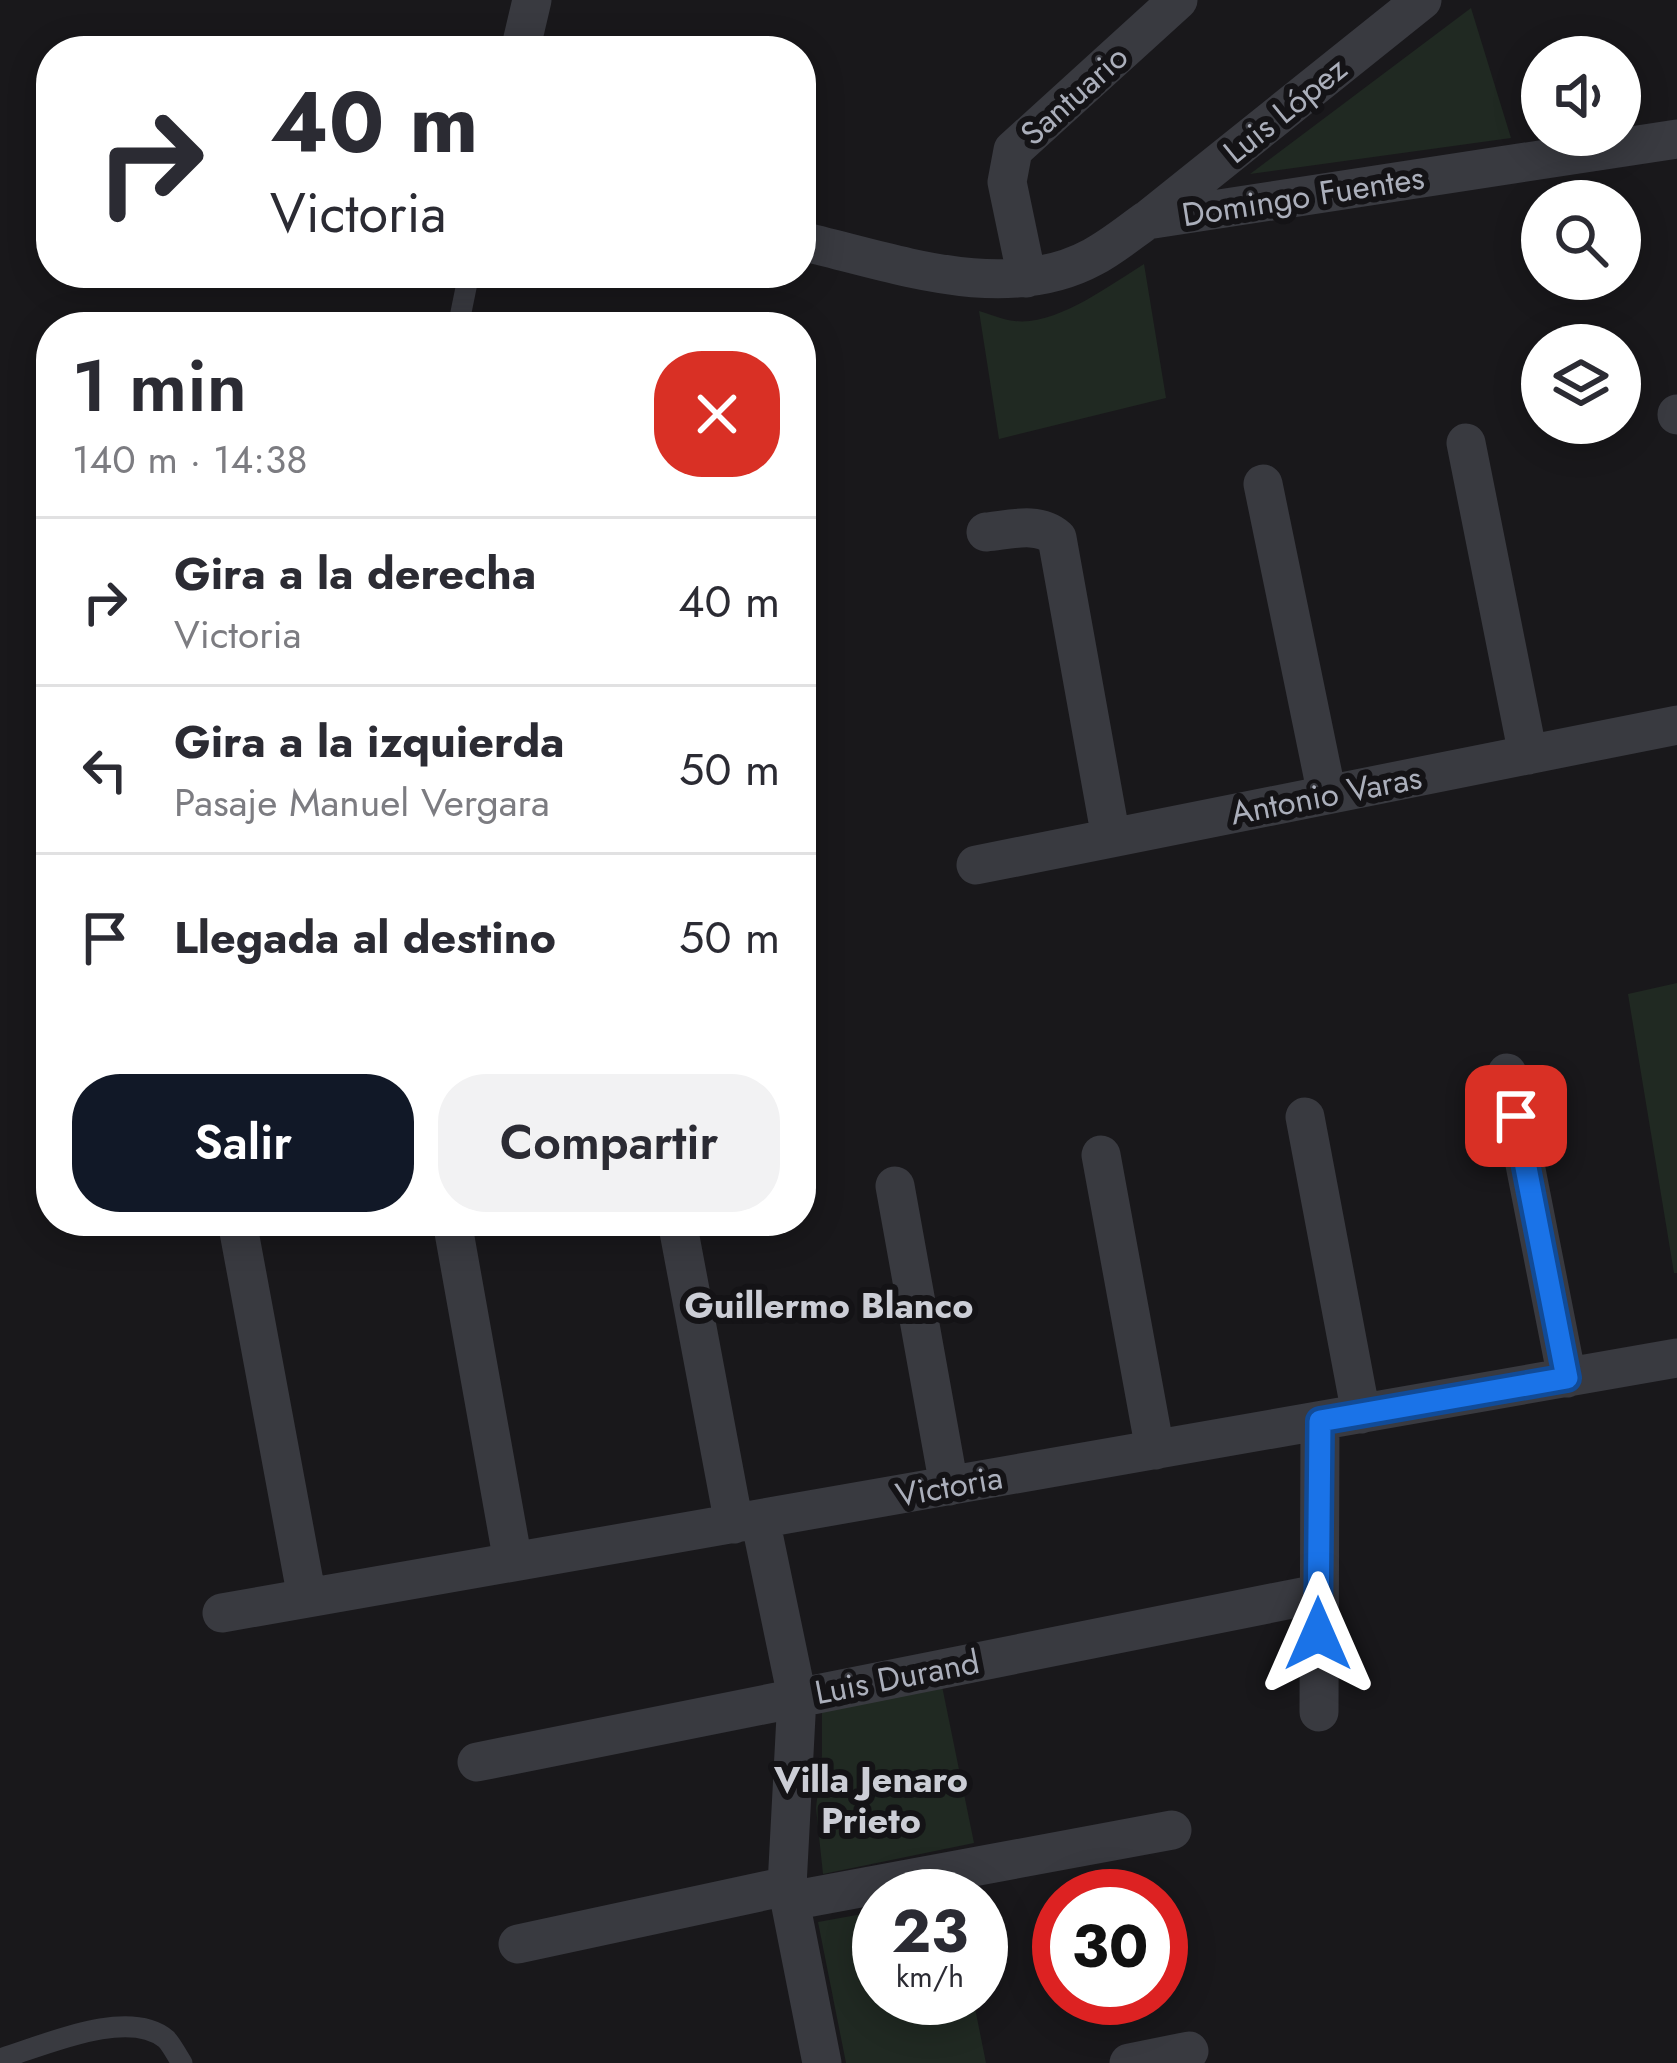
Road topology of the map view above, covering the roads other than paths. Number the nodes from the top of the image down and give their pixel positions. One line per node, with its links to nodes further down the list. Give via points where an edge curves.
1 (532, 0): 4 (street)
2 (1422, 0): 6 (street, Luis López)
3 (1171, 1): 8 (street, Santuario, via 1013,150 1007,182)
4 (524, 36)
5 (1677, 139): 6 (street, Domingo Fuentes)
6 (1147, 220): 8 (street, Domingo Fuentes, via 1094,257)
7 (816, 244): 8 (street, Domingo Fuentes, via 970,279)
8 (1027, 278)
9 (1466, 443): 13 (street)
10 (1264, 484): 14 (street)
11 (986, 532): 15 (street, via 1032,527 1057,538)
12 (1677, 724): 13 (street, Antonio Varas)
13 (1528, 754): 14 (street, Antonio Varas)
14 (1327, 795): 15 (street, Antonio Varas)
15 (1111, 838): 16 (street, Antonio Varas)
16 (976, 865)
17 (1507, 1072): 25 (street)
18 (1305, 1117): 26 (street)
19 (1101, 1155): 28 (street)
20 (895, 1186): 29 (street)
21 (240, 1236): 33 (street)
22 (455, 1236): 31 (street)
23 (680, 1236): 30 (street)
24 (1677, 1358): 25 (street, Victoria)
25 (1567, 1378): 26 (street, Victoria)
26 (1361, 1414): 27 (street, Victoria)
27 (1320, 1421): 28 (street, Victoria); 32 (street)
28 (1156, 1450): 29 (street, Victoria)
29 (949, 1486): 30 (street, Victoria)
30 (747, 1521): 31 (street, Victoria); 35 (street)
31 (513, 1562): 33 (street, Victoria)
32 (1317, 1594): 35 (street, Luis Durand); 36 (street)
33 (307, 1598): 34 (street, Victoria)
34 (222, 1613)
35 (797, 1697): 37 (street, Luis Durand); 39 (street)
36 (1318, 1712)
37 (477, 1762)
38 (1172, 1830): 39 (street)
39 (788, 1894): 40 (street); 44 (street)
40 (518, 1944)
41 (1189, 2051): 45 (street)
42 (0, 2059): 43 (lane, via 135,2025 165,2039)
43 (182, 2063)
44 (822, 2063)
45 (1130, 2063)

